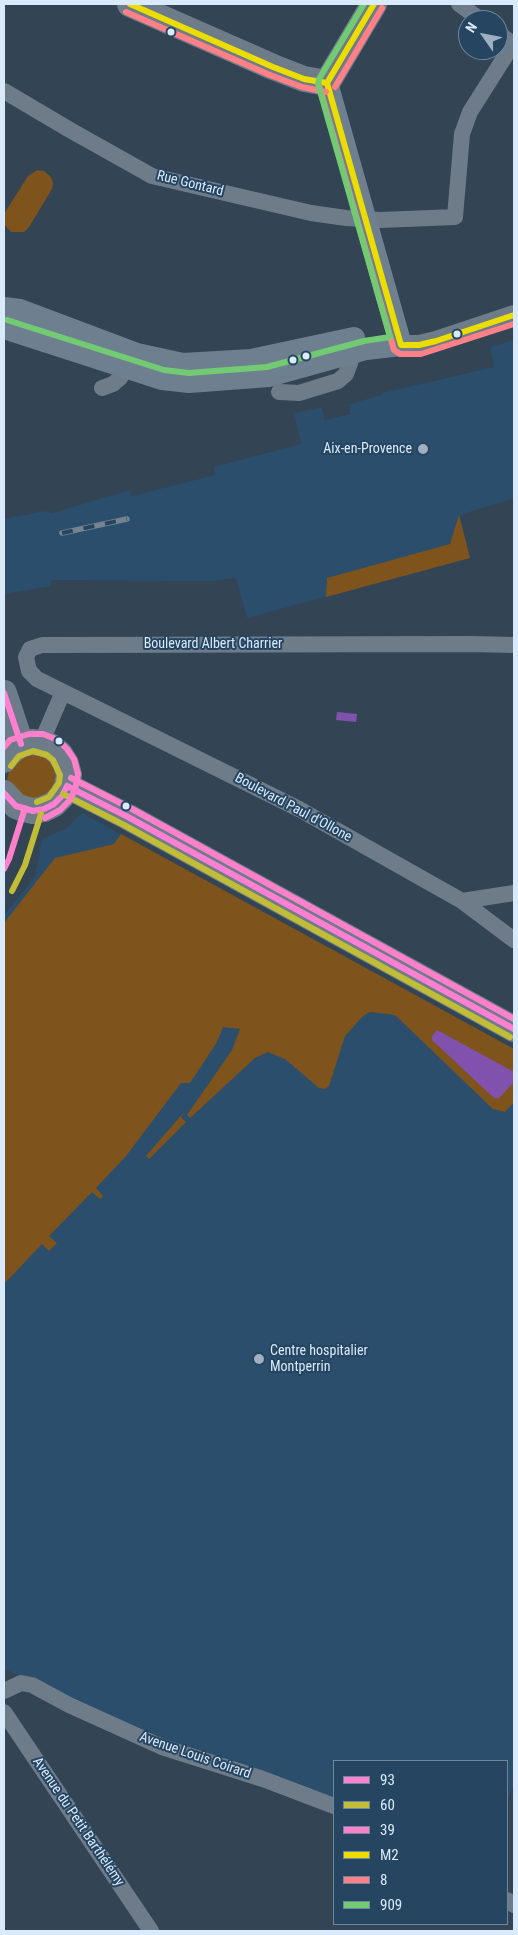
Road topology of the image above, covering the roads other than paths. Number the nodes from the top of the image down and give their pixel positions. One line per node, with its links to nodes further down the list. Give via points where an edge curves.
1 (130, 4): 4 (main road, via 273,67)
2 (374, 4): 4 (main road)
3 (514, 44): 6 (street, Rue Gontard, via 470,112 462,134 456,217)
4 (327, 83): 6 (main road)
5 (4, 91): 6 (street, Rue Gontard, via 152,176 311,213)
6 (366, 220): 10 (main road)
7 (4, 308): 11 (main road, via 20,310)
8 (514, 315): 10 (street, via 436,341 419,344)
9 (4, 328): 13 (main road)
10 (399, 337): 11 (main road, via 242,361 183,364); 12 (main road)
11 (119, 347): 13 (street, via 127,360)
12 (354, 352): 13 (main road, via 268,376 188,382 162,379); 15 (street, via 346,374 338,381 300,393)
13 (126, 368): 14 (street, via 113,384)
14 (102, 388)
15 (279, 392)
16 (514, 646): 17 (street, Boulevard Albert Charrier, via 144,644 35,646 30,649 26,657 29,671)
17 (62, 692): 19 (street); 23 (street, Boulevard Paul d'Ollone, via 299,809)
18 (4, 693): 19 (main road)
19 (15, 752): 20 (main road, via 56,750 66,764)
20 (67, 786): 21 (main road, via 54,804 33,811 16,806); 25 (main road)
21 (4, 793)
22 (514, 893): 23 (street)
23 (462, 901): 24 (street, Boulevard Paul d'Ollone)
24 (514, 940)
25 (514, 1029)
26 (4, 1691): 28 (street, Avenue Louis Coirard, via 21,1683 32,1685 69,1706 162,1747)
27 (4, 1712): 29 (street, Avenue du Petit Barthélémy)
28 (333, 1806)
29 (152, 1931)

